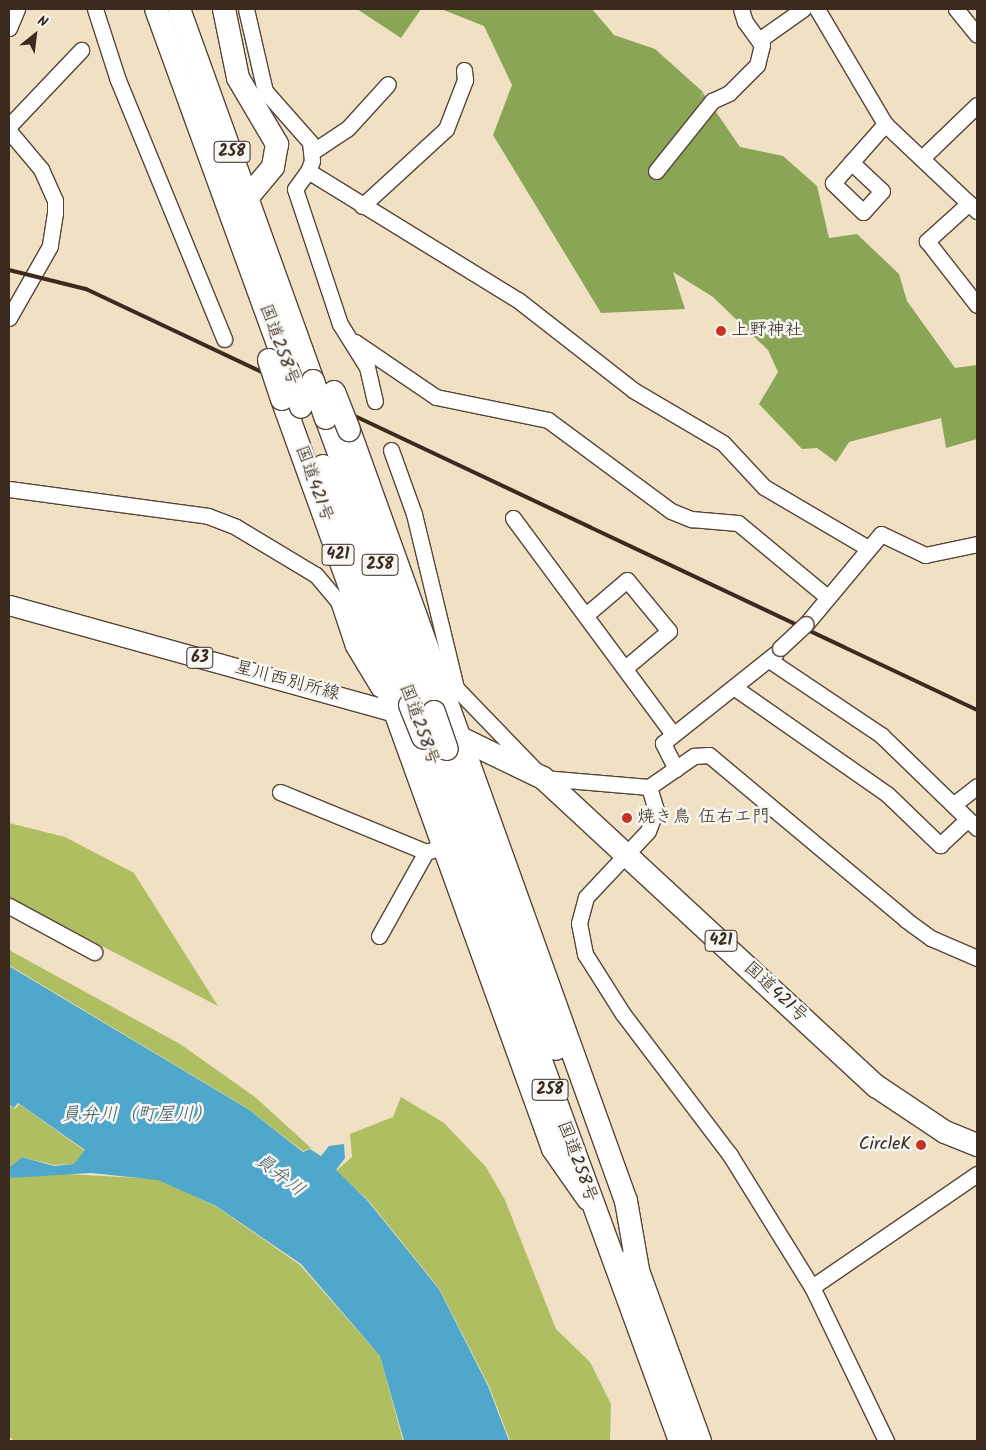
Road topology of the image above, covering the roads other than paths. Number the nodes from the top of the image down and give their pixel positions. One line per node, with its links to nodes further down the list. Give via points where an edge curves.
1 (17, 9): 11 (street)
2 (95, 9): 32 (street, via 118,80)
3 (156, 9): 46 (highway, 国道258号 / 258, bridge, via 260,295 278,365)
4 (179, 9): 26 (highway, 国道258号 / 258)
5 (224, 9): 26 (highway, via 238,78 247,99 277,144 273,166)
6 (246, 9): 21 (street, via 265,91 306,134)
7 (741, 9): 13 (street)
8 (803, 9): 13 (street)
9 (817, 9): 18 (street)
10 (956, 9): 12 (street)
11 (9, 28)
12 (977, 35)
13 (759, 40): 25 (street, via 762,52 757,65 729,93 712,101)
14 (81, 50): 19 (street)
15 (464, 70): 27 (street, via 453,119 446,129)
16 (388, 84): 21 (street, via 348,128)
17 (977, 105): 22 (street)
18 (885, 124): 22 (street); 23 (street)
19 (9, 126)
20 (9, 131): 31 (street, via 41,169 55,207 50,246)
21 (312, 152): 24 (street)
22 (923, 156): 28 (street)
23 (852, 162)
24 (308, 171): 27 (street); 33 (street, via 295,189 340,324)
25 (656, 171)
26 (249, 196): 29 (highway, 国道258号 / 258)
27 (362, 206): 39 (street, via 518,300 633,390 723,443 764,487)
28 (973, 207): 30 (street, via 927,241)
29 (284, 295): 48 (highway, bridge, via 334,392 349,430); 48 (highway, 国道258号 / 258, bridge, via 434,712)
30 (977, 305)
31 (9, 318)
32 (224, 339)
33 (355, 342): 34 (street); 40 (street, via 436,397 548,420 671,511 691,519 738,524)
34 (375, 400)
35 (391, 450): 50 (street, via 414,514 456,688)
36 (9, 489): 46 (street, via 208,516 274,548 316,575 338,601 353,646)
37 (513, 518): 42 (street)
38 (977, 544): 39 (street, via 926,555 881,534)
39 (868, 548): 40 (street)
40 (827, 597): 43 (street, bridge, via 806,624)
41 (9, 605): 46 (main road, 星川西別所線 / 63)
42 (587, 614): 44 (street); 44 (street, via 626,580 669,631)
43 (769, 660): 45 (street); 54 (street, via 881,735)
44 (625, 668): 47 (street)
45 (735, 688): 47 (street); 55 (street, via 879,788 940,845)
46 (401, 708): 48 (highway, 国道421号 / 421); 56 (highway); 64 (highway, 国道258号 / 258, bridge, via 423,738)
47 (673, 734): 49 (street, via 663,742)
48 (455, 743): 50 (highway, 国道421号 / 421); 67 (highway, 国道258号 / 258)
49 (676, 769): 52 (street); 61 (street, via 694,756 709,755 906,920 931,938)
50 (543, 778): 52 (street); 57 (highway, 国道421号 / 421)
51 (977, 786): 54 (street)
52 (649, 787): 57 (street, via 654,820)
53 (280, 792): 56 (street)
54 (953, 805): 55 (street)
55 (972, 824)
56 (435, 849): 59 (street); 64 (highway, via 553,1149)
57 (628, 854): 62 (highway, 国道421号 / 421, via 876,1086 938,1128); 65 (street, via 586,897 579,923 585,954 623,1014 730,1155)
58 (9, 906): 60 (street)
59 (379, 936)
60 (94, 952)
61 (977, 958)
62 (977, 1145)
63 (977, 1174): 65 (street)
64 (588, 1199): 66 (highway, 国道258号 / 258)
65 (812, 1287): 68 (street)
66 (680, 1441)
67 (700, 1441)
68 (886, 1441)

